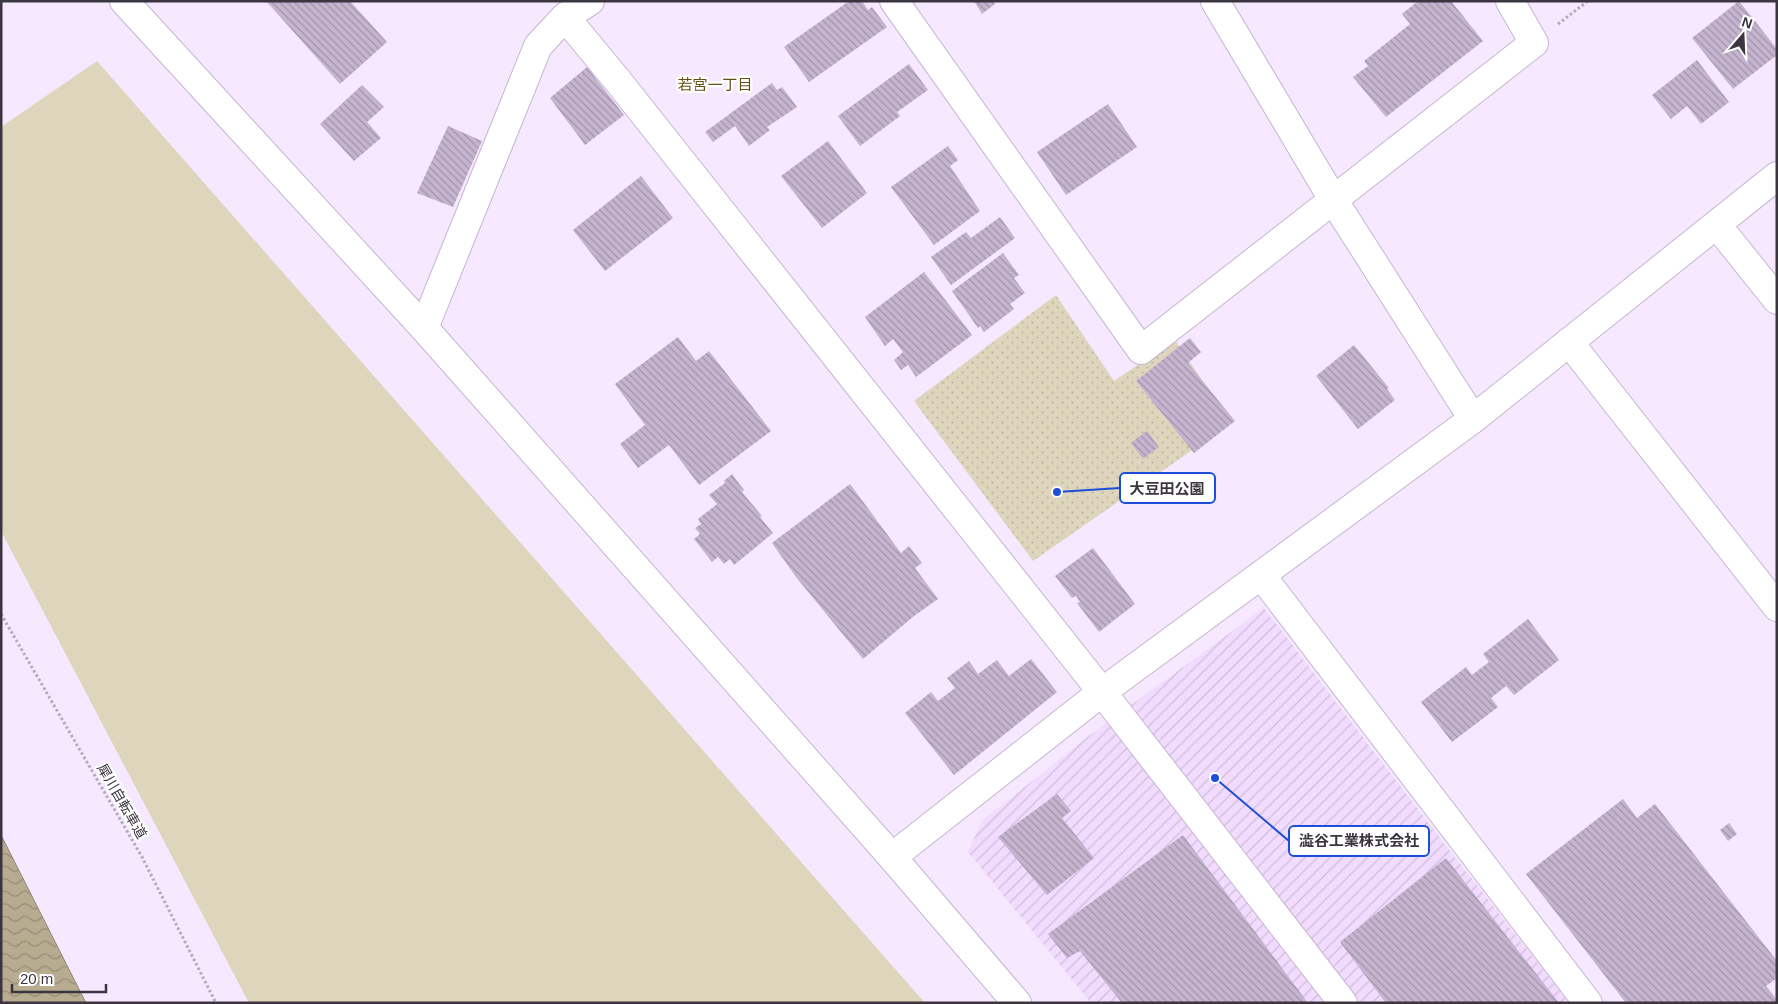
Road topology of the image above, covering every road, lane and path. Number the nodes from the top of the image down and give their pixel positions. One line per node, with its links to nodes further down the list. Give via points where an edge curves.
1 (124, 1): 13 (street)
2 (590, 1): 7 (street)
3 (894, 1): 10 (street, via 1141,350)
4 (1215, 1): 10 (street)
5 (1510, 1): 8 (street)
6 (1588, 1): 8 (path)
7 (565, 18): 13 (street, via 538,46); 19 (street)
8 (1534, 43): 10 (street)
9 (1777, 176): 11 (street)
10 (1334, 201): 15 (street)
11 (1717, 225): 12 (street); 14 (street)
12 (1777, 300)
13 (424, 328): 20 (street)
14 (1569, 342): 15 (street); 17 (street)
15 (1473, 419): 16 (street)
16 (1261, 575): 19 (street); 24 (street)
17 (1777, 607)
18 (1, 614): 21 (path, 犀川自転車道, via 142,857)
19 (1102, 692): 20 (street); 23 (street)
20 (892, 857): 22 (street)
21 (216, 1003)
22 (1017, 1003)
23 (1343, 1003)
24 (1588, 1003)

